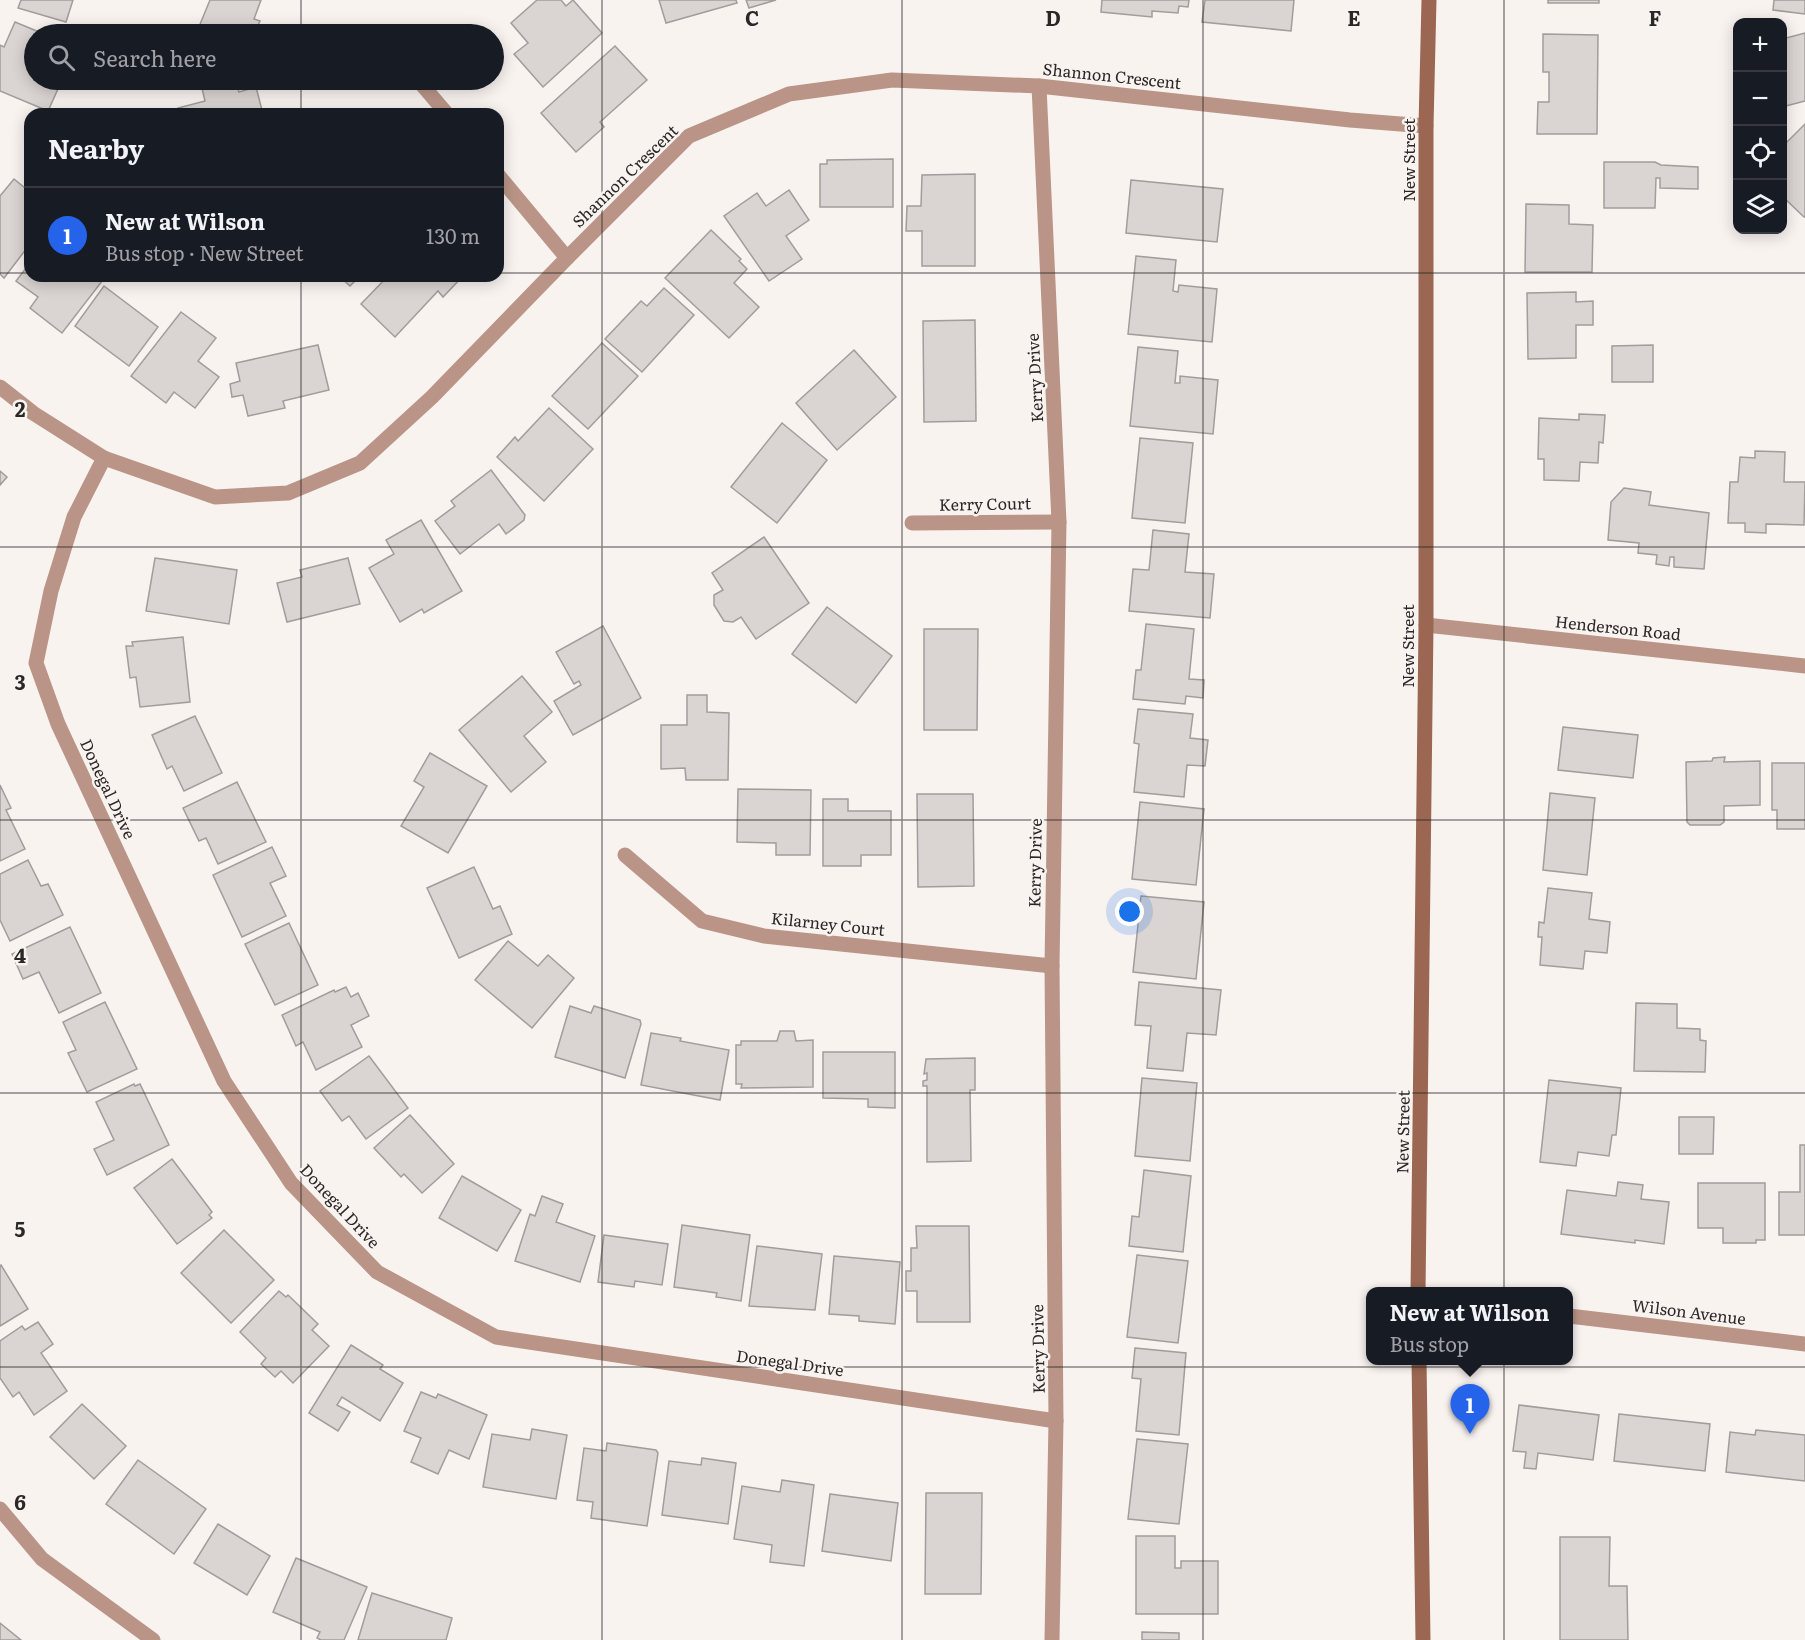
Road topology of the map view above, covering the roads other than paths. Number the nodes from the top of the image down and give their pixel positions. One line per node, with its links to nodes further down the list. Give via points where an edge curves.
1 (1429, 0): 5 (main road, New Street)
2 (1039, 86): 5 (street, Shannon Crescent); 7 (street, Shannon Crescent, via 892,80 789,94 689,136); 10 (street, Kerry Drive)
3 (427, 90): 4 (street)
4 (442, 108)
5 (1426, 126): 12 (main road, New Street)
6 (504, 182): 7 (street)
7 (567, 258): 9 (street, Shannon Crescent, via 432,397 360,463 288,493 215,497)
8 (0, 387): 9 (street, Shannon Crescent)
9 (104, 458): 20 (street, Donegal Drive, via 74,517 51,591 36,663 58,724 224,1081 291,1183 377,1272 496,1336)
10 (1059, 522): 11 (street, Kerry Court); 15 (street, Kerry Drive)
11 (912, 523)
12 (1426, 625): 13 (street, Henderson Road); 16 (main road, New Street)
13 (1805, 666)
14 (625, 855): 15 (street, Kilarney Court, via 702,921 764,936)
15 (1052, 966): 20 (street, Kerry Drive)
16 (1418, 1287)
17 (1573, 1316): 18 (street, Wilson Avenue)
18 (1805, 1344)
19 (1419, 1365): 24 (main road)
20 (1056, 1421): 23 (street, Kerry Drive)
21 (0, 1509): 22 (street, via 42,1559)
22 (153, 1640)
23 (1052, 1640)
24 (1423, 1640)

